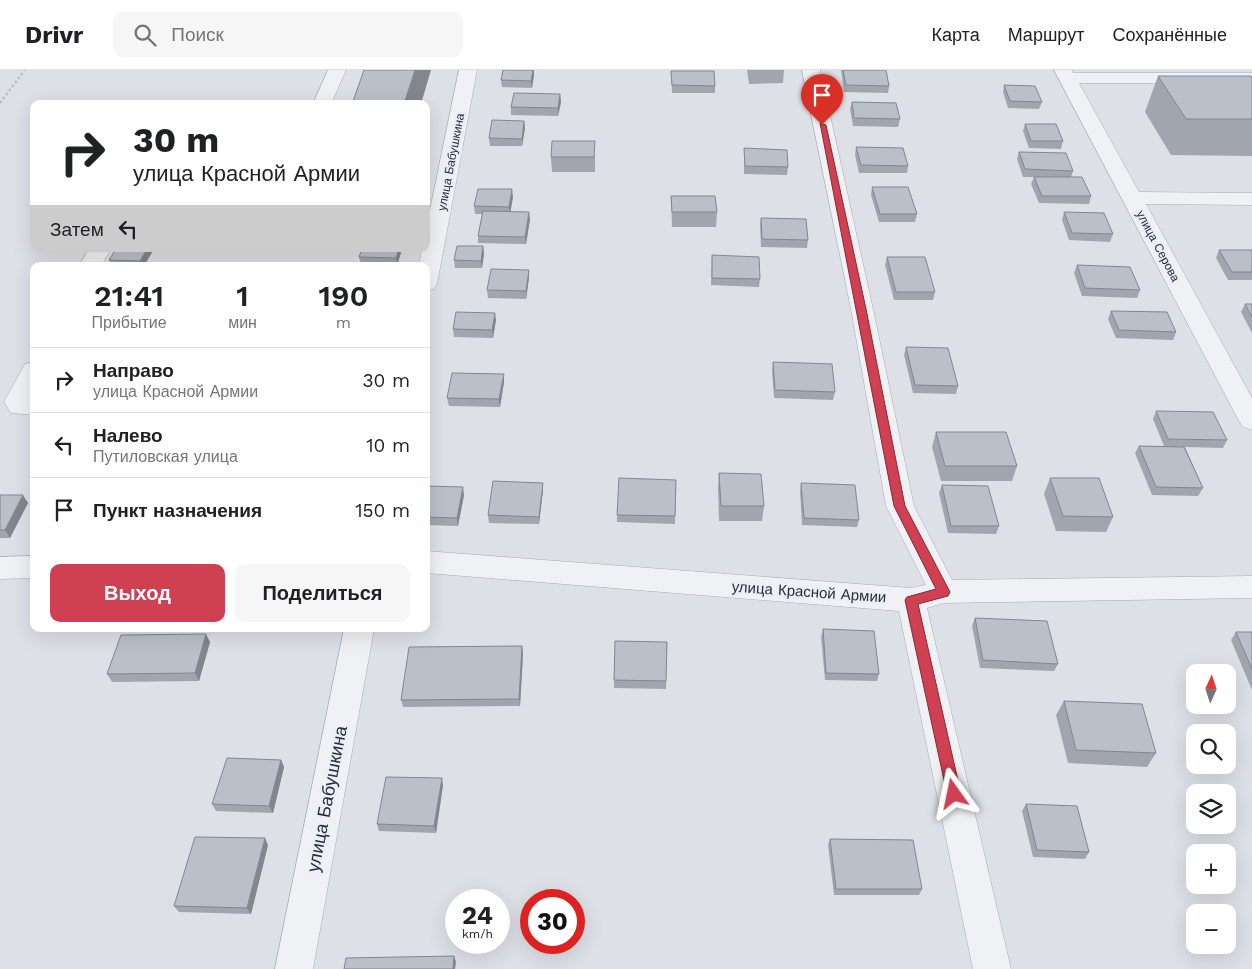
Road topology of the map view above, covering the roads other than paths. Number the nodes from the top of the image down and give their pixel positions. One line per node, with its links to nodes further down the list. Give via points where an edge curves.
1 (337, 70): 6 (street)
2 (468, 70): 8 (street, улица Бабушкина)
3 (811, 70): 19 (street, via 900,506)
4 (1065, 74): 5 (street); 9 (street, улица Серова)
5 (1252, 78)
6 (324, 100)
7 (430, 173): 8 (street)
8 (450, 173): 11 (street, улица Бабушкина)
9 (1132, 198): 10 (street); 14 (street, улица Серова)
10 (1252, 199)
11 (430, 266)
12 (30, 377): 13 (street, via 16,402 20,407)
13 (30, 407)
14 (1252, 421)
15 (430, 562): 20 (street, улица Красной Армии)
16 (30, 567): 17 (street)
17 (0, 568)
18 (1252, 587): 19 (street, улица Красной Армии)
19 (944, 592): 20 (street, улица Красной Армии)
20 (911, 600): 23 (street)
21 (359, 632): 22 (street, улица Бабушкина)
22 (294, 969)
23 (992, 969)

